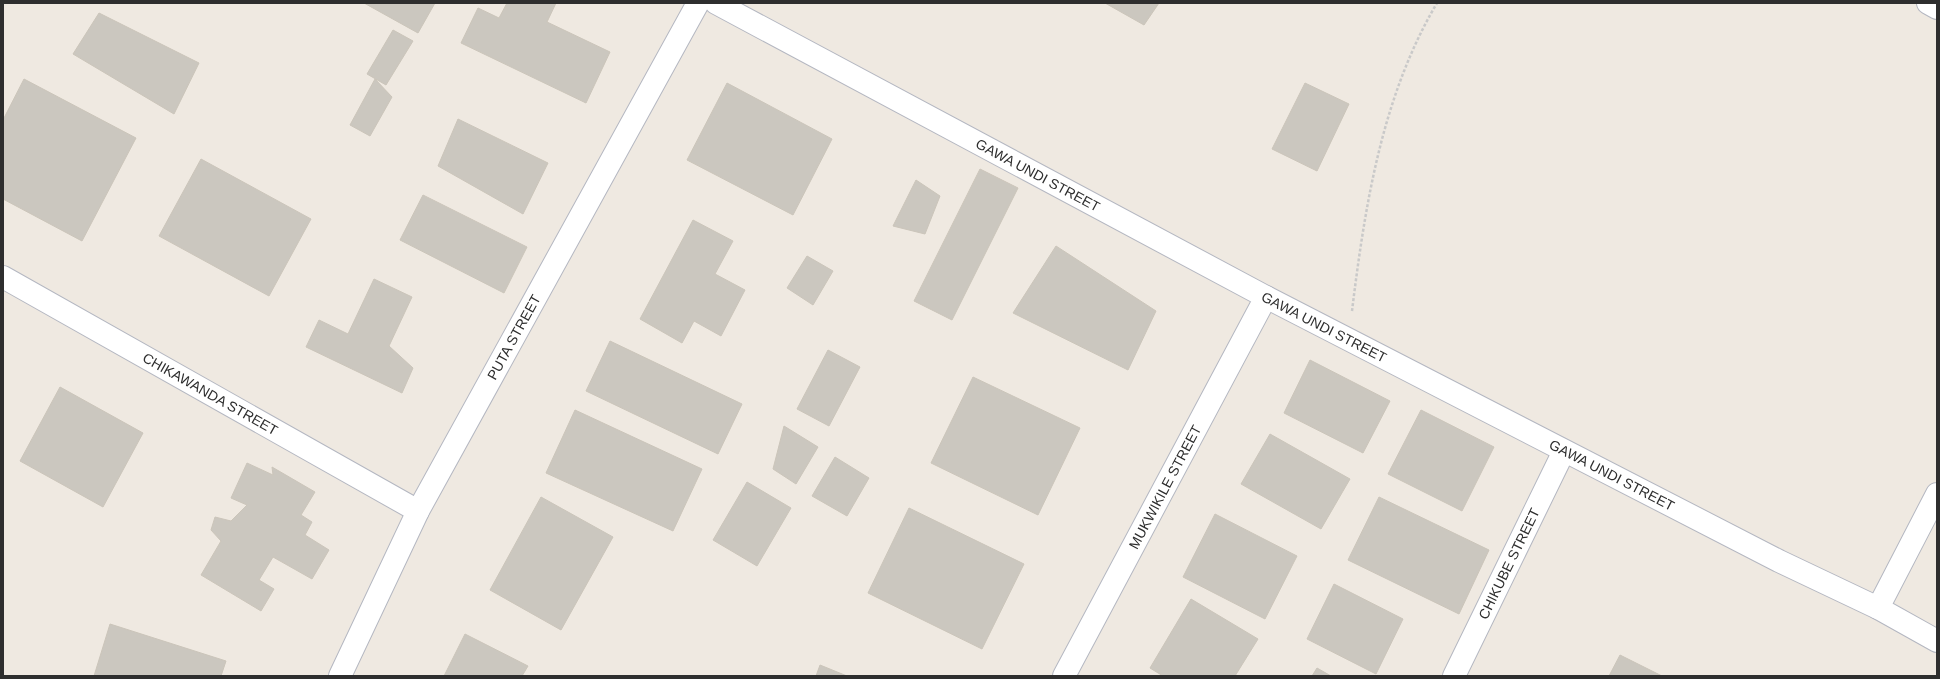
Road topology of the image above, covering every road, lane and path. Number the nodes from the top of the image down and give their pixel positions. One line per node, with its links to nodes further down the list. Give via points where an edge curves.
1 (698, 3): 11 (street, PUTA STREET)
2 (716, 3): 7 (street, GAWA UNDI STREET)
3 (1437, 3): 8 (path, via 1422,28 1395,93 1373,176 1358,260)
4 (1928, 3): 5 (street)
5 (1937, 8)
6 (3, 278): 11 (street, CHIKAWANDA STREET)
7 (1266, 297): 8 (street, GAWA UNDI STREET); 15 (street, MUKWIKILE STREET)
8 (1348, 339): 9 (street, GAWA UNDI STREET)
9 (1564, 451): 12 (street, GAWA UNDI STREET); 16 (street, CHIKUBE STREET)
10 (1937, 494): 12 (street)
11 (418, 511): 14 (street, PUTA STREET)
12 (1878, 608): 13 (street, GAWA UNDI STREET)
13 (1937, 641)
14 (340, 676)
15 (1064, 676)
16 (1454, 676)

